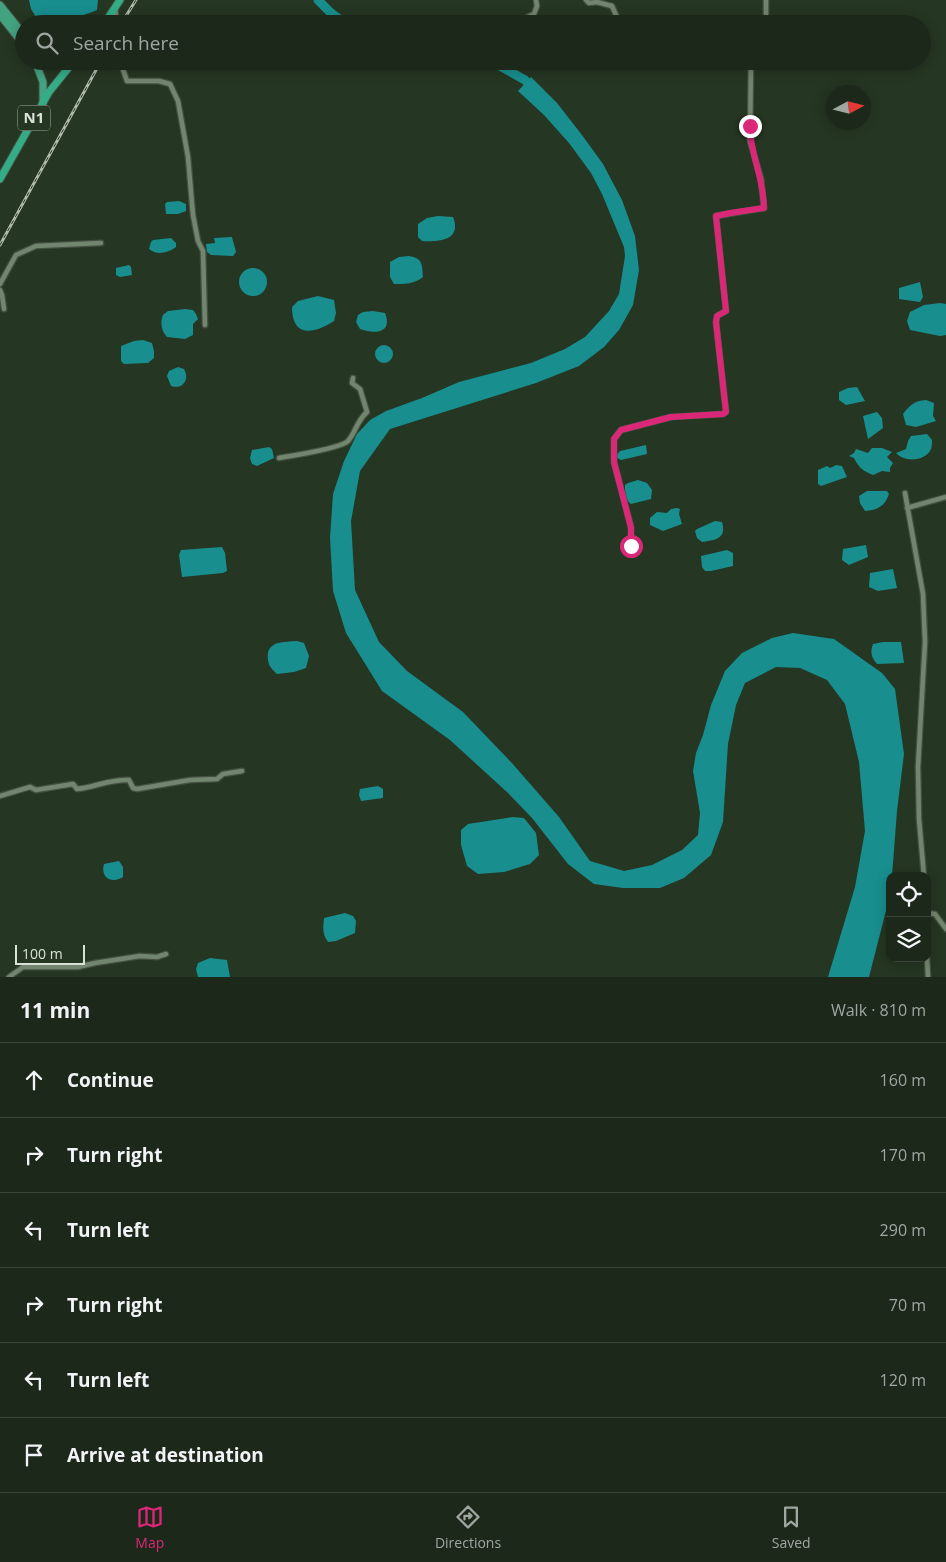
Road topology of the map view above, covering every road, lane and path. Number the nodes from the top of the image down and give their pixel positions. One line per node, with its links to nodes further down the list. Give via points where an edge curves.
1 (120, 0): 6 (highway)
2 (536, 0): 10 (street)
3 (586, 0): 11 (street, via 612,6)
4 (766, 0): 12 (street)
5 (0, 5): 13 (main road)
6 (115, 8): 8 (highway); 9 (street)
7 (0, 14): 14 (main road)
8 (110, 15)
9 (116, 15)
10 (532, 15)
11 (616, 15)
12 (766, 15)
13 (15, 24)
14 (15, 33)
15 (38, 70): 19 (main road, via 43,82)
16 (67, 70): 19 (highway, N1)
17 (123, 70): 25 (street, via 127,81 170,84 178,101 188,157 193,215 203,251)
18 (751, 70): 31 (street, via 750,141 761,179 764,208 716,216 726,311 717,316 716,322 726,412 671,417 621,430 614,439 614,462 631,528)
19 (43, 104): 20 (highway, N1)
20 (0, 179)
21 (101, 243): 22 (street, via 36,246 16,255)
22 (0, 284)
23 (0, 290): 24 (street)
24 (4, 309)
25 (205, 325)
26 (352, 378): 27 (street, via 360,389 367,412 348,441)
27 (280, 458)
28 (904, 493): 30 (street)
29 (946, 497): 30 (street)
30 (907, 508): 34 (street, via 923,594 925,642 918,767)
31 (628, 550)
32 (242, 771): 33 (street, via 223,774 217,779 137,789 129,780 122,780 78,789 73,784 36,790 30,787)
33 (0, 796)
34 (924, 872)
35 (931, 914): 36 (street, via 935,914)
36 (946, 929)
37 (166, 954): 39 (street, via 78,967 23,967)
38 (927, 962): 40 (street)
39 (10, 977)
40 (928, 977)

